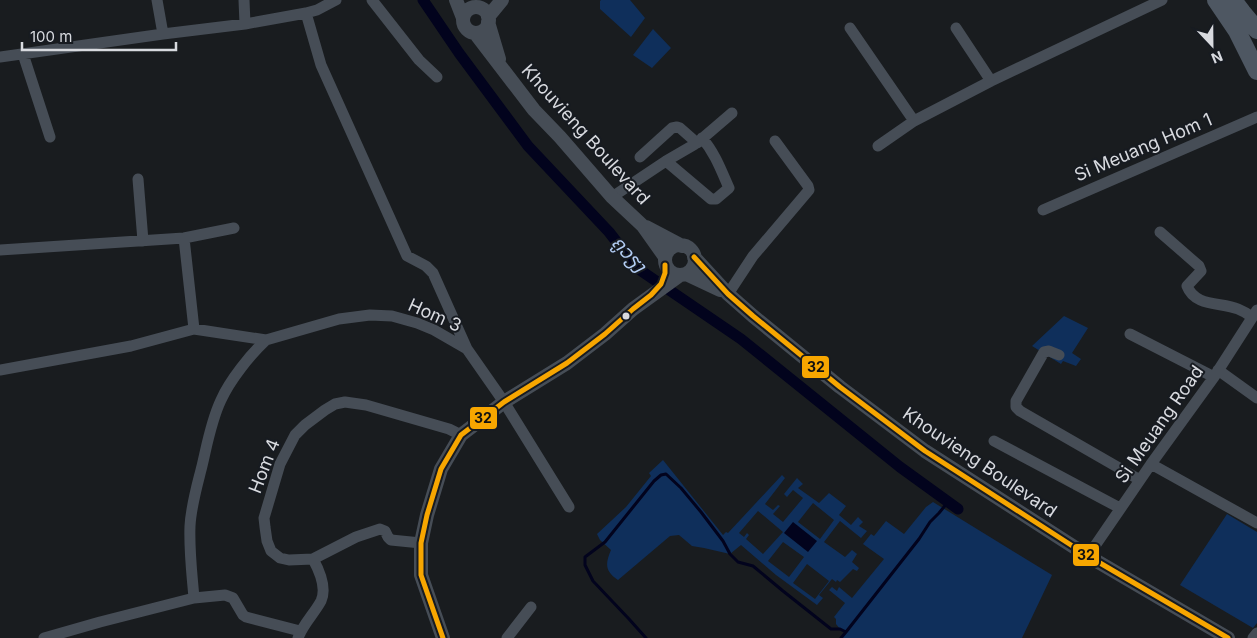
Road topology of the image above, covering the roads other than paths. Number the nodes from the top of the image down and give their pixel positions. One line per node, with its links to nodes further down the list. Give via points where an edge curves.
1 (157, 0): 20 (street)
2 (244, 0): 14 (street)
3 (336, 0): 12 (street)
4 (372, 0): 26 (street, via 419,60)
5 (456, 0): 13 (street)
6 (495, 0): 11 (street)
7 (502, 0): 11 (street)
8 (1162, 0): 27 (street)
9 (1216, 0): 18 (main road)
10 (1233, 0): 17 (main road)
11 (479, 11): 13 (street, via 471,8); 19 (street, via 484,30); 24 (street, Khouvieng Boulevard)
12 (306, 14): 14 (street); 54 (street, via 321,65 407,256 433,273)
13 (463, 18): 19 (street, via 468,30)
14 (245, 24): 20 (street)
15 (850, 28): 30 (street)
16 (956, 28): 27 (street)
17 (1257, 30)
18 (1237, 31): 22 (main road); 25 (main road)
19 (476, 33): 24 (street, Khouvieng Boulevard)
20 (162, 34): 21 (street)
21 (23, 54): 23 (street); 31 (street)
22 (1257, 55)
23 (0, 57)
24 (501, 67): 38 (street, Khouvieng Boulevard, via 534,110)
25 (1257, 71)
26 (437, 77)
27 (991, 80): 30 (street)
28 (732, 113): 32 (street)
29 (1257, 117): 39 (street, Si Meuang Hom 1)
30 (914, 121): 34 (street)
31 (50, 137)
32 (699, 140): 35 (street, via 680,128 672,128); 36 (street); 36 (street, via 714,155 729,188 716,199 710,199)
33 (775, 142): 49 (street, via 809,190 753,256)
34 (878, 146)
35 (640, 157)
36 (666, 161): 38 (street)
37 (138, 179): 44 (street)
38 (612, 197): 40 (street, Khouvieng Boulevard)
39 (1043, 210)
40 (643, 226): 45 (street, Khouvieng Boulevard); 48 (street, Khouvieng Boulevard)
41 (234, 228): 43 (street)
42 (1160, 232): 50 (street, via 1199,266 1201,271 1187,286 1189,292 1209,303)
43 (184, 238): 44 (street); 51 (street)
44 (143, 241): 46 (street)
45 (682, 246): 47 (street); 48 (street, via 668,250)
46 (0, 250)
47 (694, 257): 48 (street, via 691,269); 49 (street, Khouvieng Boulevard)
48 (672, 271): 49 (street, Khouvieng Boulevard); 59 (street, via 651,295 606,334)
49 (728, 294): 68 (street, Khouvieng Boulevard, via 925,451)
50 (1255, 314): 57 (street, Si Meuang Road)
51 (194, 329): 53 (street); 56 (street, via 130,346)
52 (1130, 334): 57 (street)
53 (266, 340): 54 (street, Hom 3, via 338,319 370,315 392,316 417,323); 70 (street, via 226,391 212,426 190,524 189,555)
54 (467, 349): 59 (street, Hom 3)
55 (1059, 356): 63 (street, via 1044,352 1016,400 1016,407)
56 (0, 370)
57 (1216, 373): 58 (street); 62 (street, Si Meuang Road)
58 (1257, 398)
59 (504, 402): 60 (street); 64 (street, Hom 3)
60 (461, 435): 67 (street, via 441,469); 69 (street, Hom 4, via 366,405 350,403 335,404 305,425 295,435 280,464 264,527 271,551 280,558)
61 (994, 441): 65 (street)
62 (1151, 464): 63 (street, Si Meuang Road); 66 (street)
63 (1140, 480): 65 (street, Si Meuang Road)
64 (569, 507)
65 (1120, 508): 68 (street, Si Meuang Road)
66 (1257, 523)
67 (421, 543): 69 (street, via 391,540 386,531 380,529); 75 (street, via 421,575)
68 (1088, 556): 77 (street, Khouvieng Boulevard)
69 (313, 559): 73 (street, via 321,579 322,599)
70 (194, 598): 73 (street, via 226,594 233,598 246,617); 74 (street)
71 (530, 607): 76 (street)
72 (1257, 633): 78 (street)
73 (299, 635)
74 (44, 638)
75 (443, 638)
76 (507, 638)
77 (1228, 638)
78 (1253, 638)

